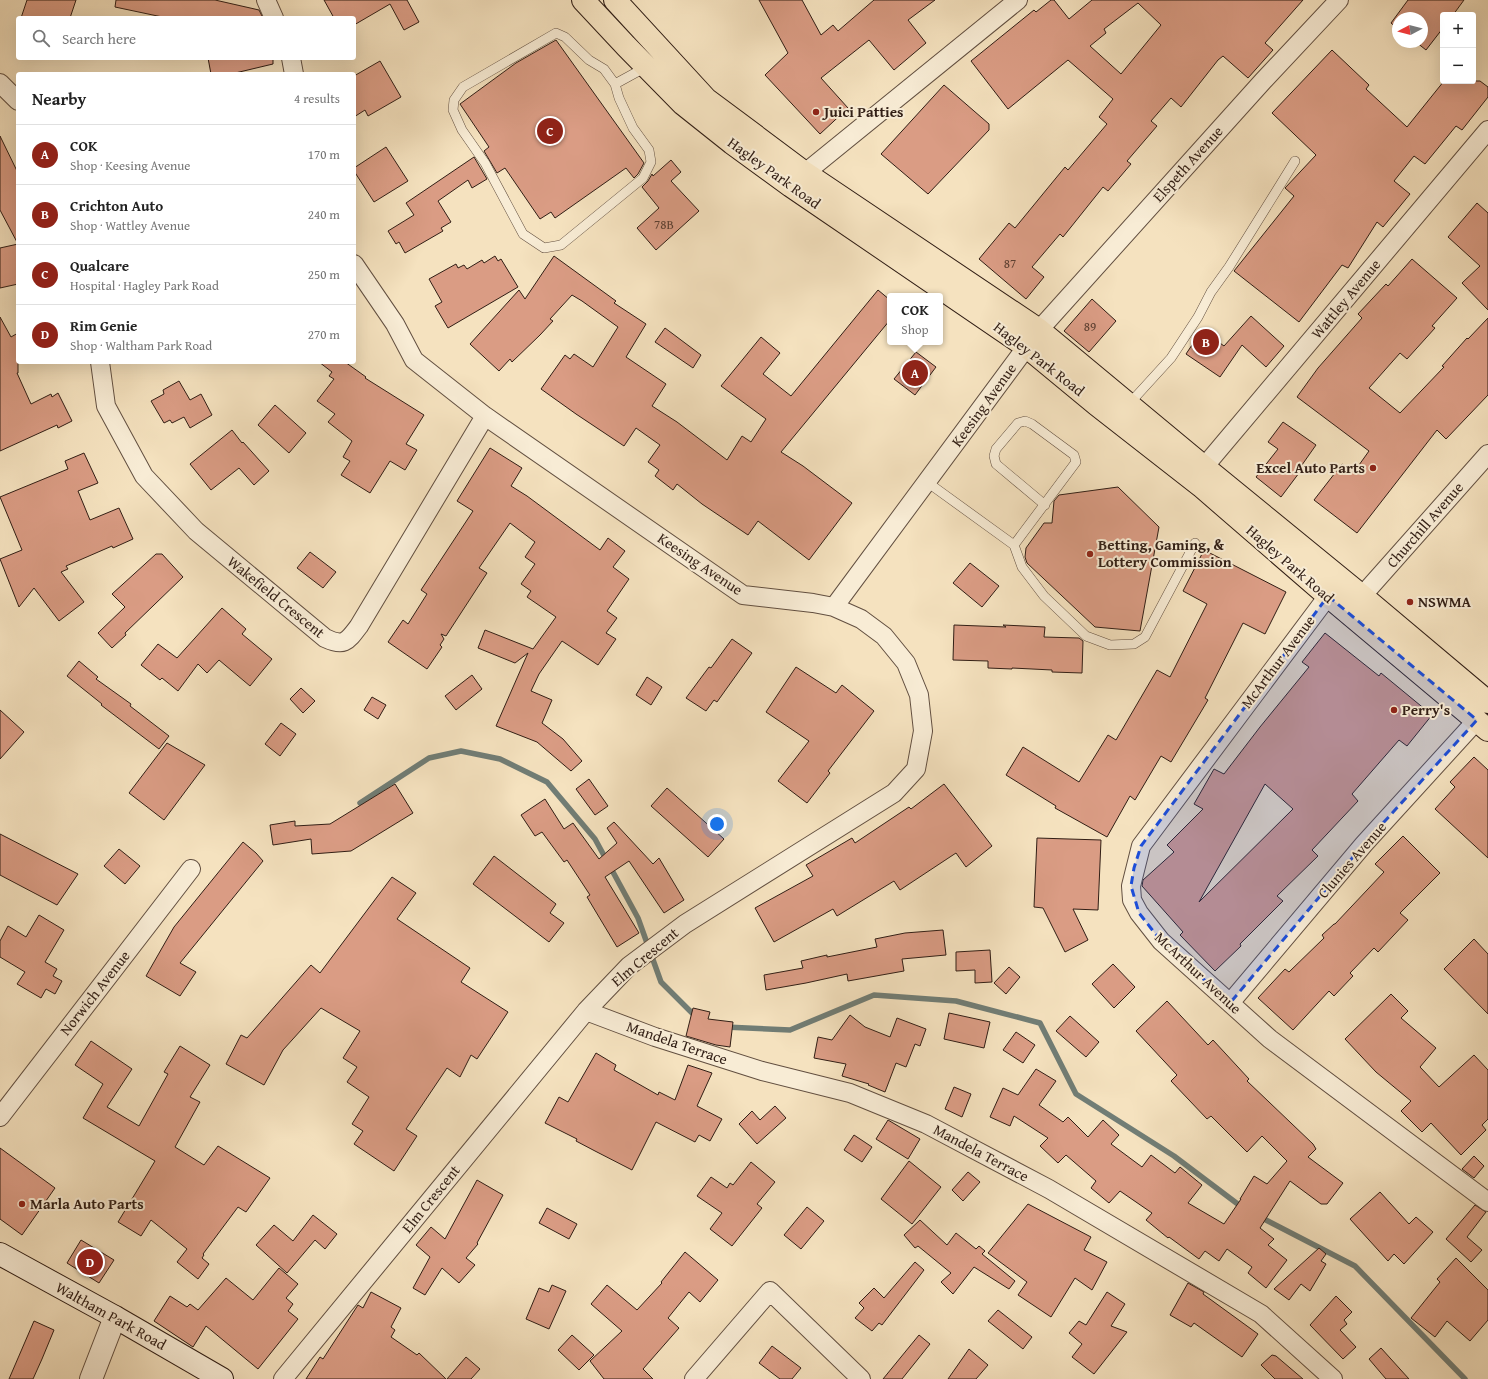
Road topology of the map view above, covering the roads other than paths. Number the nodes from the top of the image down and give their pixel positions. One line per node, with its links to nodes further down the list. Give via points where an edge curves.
1 (266, 0): 6 (street)
2 (583, 0): 8 (main road, Hagley Park Road)
3 (615, 0): 15 (main road, Hagley Park Road, via 706,99)
4 (1018, 0): 15 (street)
5 (1339, 0): 17 (street, Elspeth Avenue)
6 (273, 16)
7 (291, 60): 9 (street)
8 (647, 67): 11 (lane); 17 (main road, Hagley Park Road, via 683,104 791,186)
9 (294, 72)
10 (0, 83): 12 (street)
11 (615, 84): 11 (lane, via 604,69 589,60 565,37 556,33 463,87 454,100 453,110 462,130 485,164 523,234 544,248 561,245 614,204 644,178 651,162 649,150 633,128)
12 (16, 99)
13 (1488, 130): 22 (street, Wattley Avenue)
14 (1295, 161): 19 (lane, via 1171,358)
15 (805, 174): 17 (main road, Hagley Park Road)
16 (356, 267): 20 (street, Keesing Avenue, via 394,324 414,360)
17 (1033, 338): 19 (main road, Hagley Park Road); 23 (street, Keesing Avenue); 27 (main road, Hagley Park Road, via 1096,404 1201,486)
18 (100, 364): 20 (street, Wakefield Crescent, via 106,406 144,476 196,531 325,638 336,643 349,639 359,626)
19 (1129, 404): 22 (main road, Hagley Park Road)
20 (485, 416): 29 (street, Keesing Avenue, via 743,595)
21 (1488, 454): 28 (street, Churchill Avenue)
22 (1204, 467): 28 (main road, Hagley Park Road)
23 (927, 482): 26 (lane); 29 (street, Keesing Avenue)
24 (1045, 505): 24 (lane, via 1076,459 1074,455 1025,421 1018,423 996,449 994,456 996,464); 26 (lane)
25 (1195, 543): 26 (lane, via 1145,637 1134,644 1110,645 1086,636 1044,596 1022,567)
26 (1014, 545)
27 (1328, 596): 30 (main road, Hagley Park Road); 32 (street, McArthur Avenue, via 1141,846 1134,868 1132,900 1138,913 1161,941)
28 (1362, 596): 30 (main road, Hagley Park Road)
29 (834, 607): 33 (street, Elm Crescent, via 861,619 884,636 906,663 919,695 923,731 916,769 894,793 686,924 629,966)
30 (1484, 717): 32 (street, Clunies Avenue, via 1364,844)
31 (191, 869): 34 (street, Norwich Avenue)
32 (1230, 1003): 35 (street, McArthur Avenue, via 1270,1039)
33 (586, 1010): 40 (street, Elm Crescent); 43 (street, Mandela Terrace, via 762,1071 850,1094 926,1124 1048,1189 1261,1314)
34 (0, 1117)
35 (1486, 1197)
36 (0, 1254): 37 (main road, Waltham Park Road)
37 (115, 1317): 38 (main road); 39 (main road, Waltham Park Road)
38 (91, 1379)
39 (222, 1379)
40 (283, 1379)
41 (694, 1379): 42 (street, via 770,1291)
42 (861, 1379)
43 (1333, 1379)

